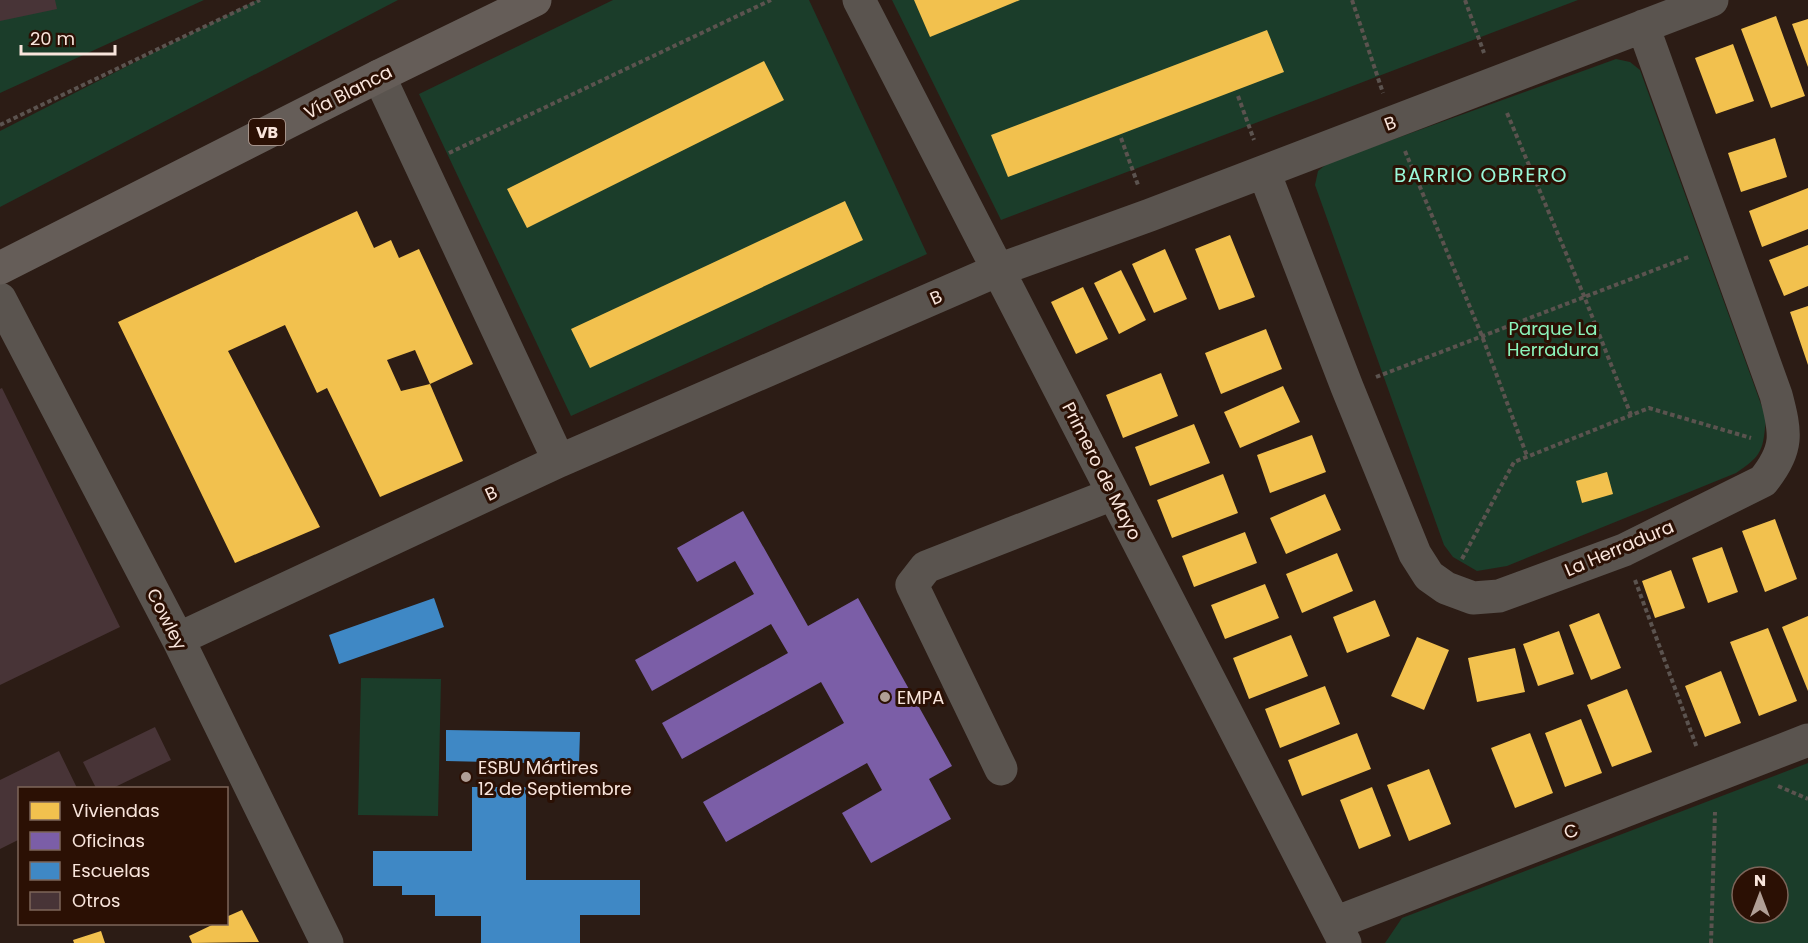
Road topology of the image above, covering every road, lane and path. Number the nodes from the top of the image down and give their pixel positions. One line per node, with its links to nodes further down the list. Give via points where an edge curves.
1 (260, 0): 13 (path)
2 (536, 0): 9 (main road, Vía Blanca / VB)
3 (771, 0): 15 (path)
4 (859, 0): 20 (street, Primero de Mayo)
5 (1352, 0): 12 (path)
6 (1465, 0): 10 (path)
7 (1712, 0): 8 (street, B)
8 (1643, 26): 10 (street, B); 18 (street, La Herradura)
9 (379, 76): 15 (street); 19 (main road, Vía Blanca / VB)
10 (1494, 83): 12 (street, B); 21 (path)
11 (1238, 96): 16 (path)
12 (1393, 122): 16 (street, B); 23 (path)
13 (0, 125)
14 (1121, 138): 17 (path)
15 (421, 166): 29 (street)
16 (1264, 172): 17 (street, B); 25 (street, La Herradura)
17 (1150, 215): 20 (street, B)
18 (1720, 244): 21 (path); 27 (street, La Herradura, via 1776,395 1784,426)
19 (0, 268)
20 (998, 270): 29 (street, B); 30 (street, Primero de Mayo)
21 (1584, 296): 23 (path); 26 (path)
22 (0, 298): 24 (street, Cowley)
23 (1482, 336): 25 (path); 28 (path)
24 (10, 339): 33 (street, Cowley)
25 (1347, 387): 32 (street, La Herradura, via 1415,554 1429,576)
26 (1631, 415): 27 (path, via 1649,408); 28 (path)
27 (1782, 448): 31 (street, La Herradura, via 1763,481)
28 (1527, 456): 32 (path, via 1514,462)
29 (560, 461): 33 (street, B)
30 (1113, 494): 35 (street, via 926,567 912,585); 37 (street, Primero de Mayo)
31 (1624, 550): 32 (street, La Herradura, via 1499,596 1473,598); 36 (path)
32 (1446, 588)
33 (178, 639): 38 (street, Cowley)
34 (1808, 740): 36 (street, C)
35 (1001, 769)
36 (1708, 777): 37 (street, C); 39 (path, via 1715,798)
37 (1340, 933)
38 (327, 943)
39 (1711, 943)

